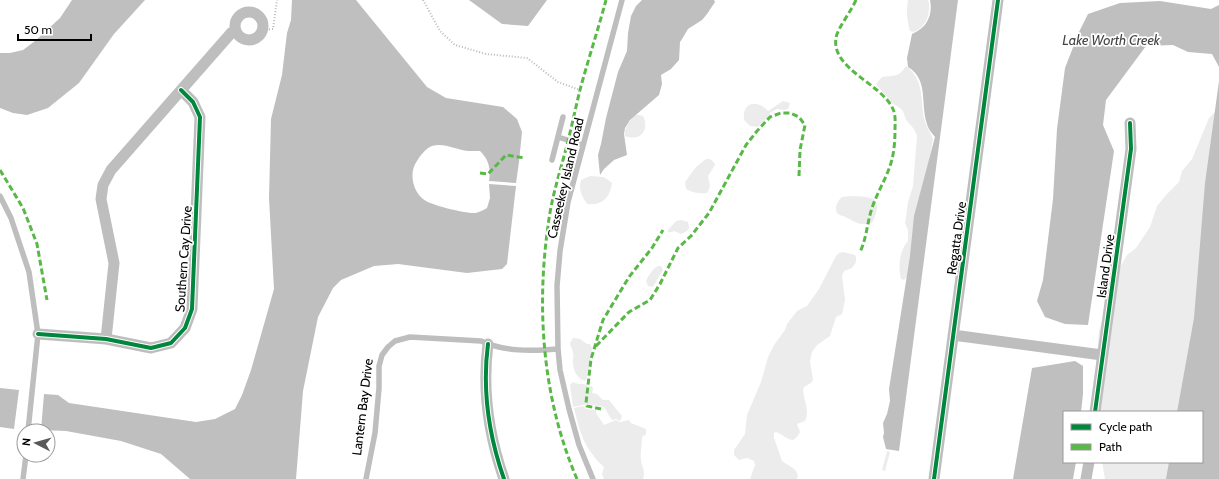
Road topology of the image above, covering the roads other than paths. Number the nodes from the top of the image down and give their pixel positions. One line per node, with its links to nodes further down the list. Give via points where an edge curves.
1 (622, 0): 8 (lane, Casseekey Island Road)
2 (998, 0): 12 (street, Regatta Drive)
3 (236, 31): 3 (street, via 236,21 247,12 256,14 262,21 263,30 258,38 241,38); 4 (street, via 232,32)
4 (181, 90): 13 (street, via 111,170 103,186 100,199 114,263); 13 (street, Southern Cay Drive, via 193,102 200,117 192,309 185,328 171,343 151,348)
5 (563, 117): 7 (lane)
6 (1130, 123): 16 (street, Island Drive, via 1131,149)
7 (558, 137): 8 (lane); 9 (lane)
8 (583, 145): 15 (lane, Casseekey Island Road, via 568,202 560,251 557,286)
9 (552, 160)
10 (0, 196): 11 (lane, via 11,218 29,272)
11 (38, 334): 13 (street, Southern Cay Drive); 18 (lane)
12 (954, 335): 16 (street); 25 (street, Regatta Drive)
13 (106, 339)
14 (488, 344): 15 (lane, Lantern Bay Drive, via 517,351); 22 (lane, Lantern Bay Drive, via 481,341 410,337 395,341 388,347 379,366 375,433); 23 (street, via 488,412)
15 (558, 349): 24 (lane, Casseekey Island Road, via 569,409 579,445)
16 (1102, 356): 17 (street, Island Drive)
17 (1095, 411)
18 (29, 423)
19 (25, 463): 21 (lane)
20 (1088, 463): 26 (street)
21 (23, 479)
22 (366, 479)
23 (504, 479)
24 (593, 479)
25 (934, 479)
26 (1086, 479)

